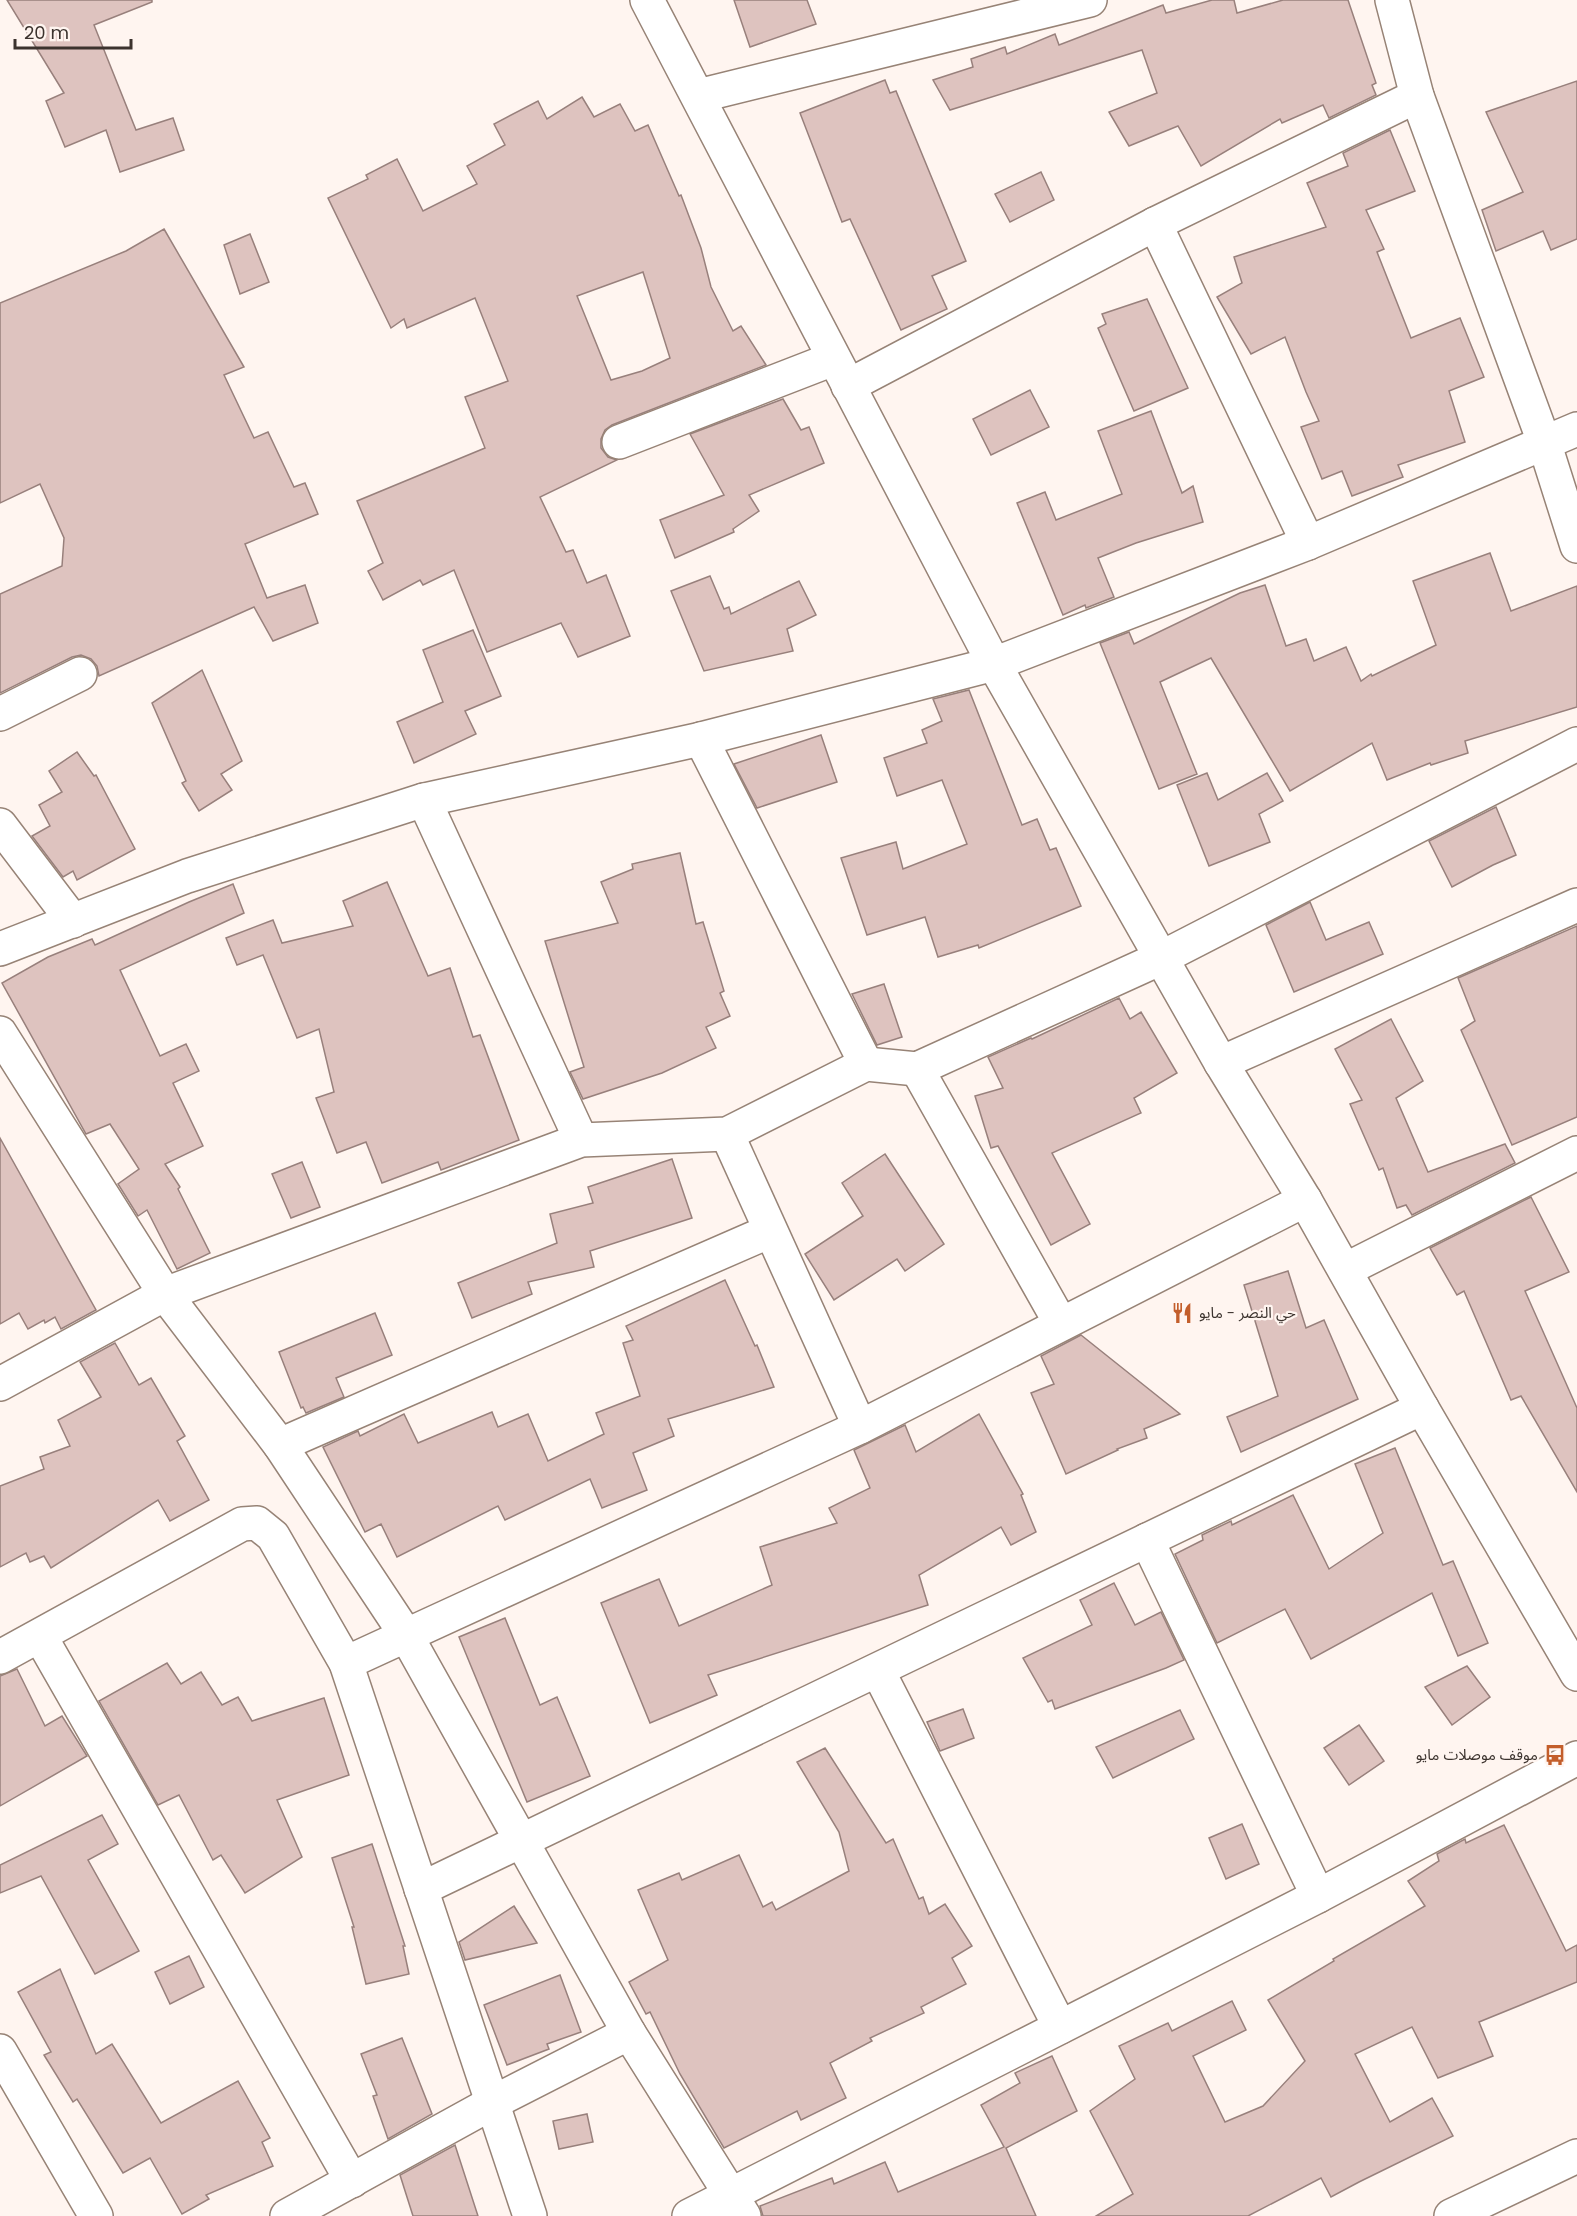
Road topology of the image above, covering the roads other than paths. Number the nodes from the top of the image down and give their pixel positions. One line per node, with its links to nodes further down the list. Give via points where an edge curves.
1 (647, 0): 4 (street)
2 (1090, 0): 4 (street)
3 (1392, 0): 5 (street)
4 (698, 96): 7 (street)
5 (1417, 96): 6 (street); 10 (street)
6 (1155, 224): 7 (street); 11 (street)
7 (841, 373): 9 (street); 13 (street)
8 (1577, 429): 10 (street)
9 (619, 442)
10 (1544, 442): 11 (street); 12 (street)
11 (1308, 543): 13 (street)
12 (1577, 546)
13 (994, 664): 16 (street); 23 (street)
14 (80, 674): 15 (street)
15 (0, 714)
16 (701, 739): 18 (street); 26 (street)
17 (1577, 744): 23 (street)
18 (424, 800): 21 (street, via 187,876); 29 (street)
19 (0, 825): 21 (street)
20 (1577, 904): 25 (street)
21 (73, 921): 22 (street)
22 (0, 950)
23 (1161, 958): 25 (street); 27 (street)
24 (0, 1033): 34 (street)
25 (1221, 1063): 31 (street)
26 (866, 1064): 27 (street); 28 (street)
27 (917, 1069): 35 (street)
28 (728, 1134): 29 (street); 32 (street)
29 (581, 1140): 34 (street)
30 (1577, 1154): 33 (street)
31 (1305, 1200): 33 (street); 35 (street)
32 (770, 1231): 38 (street); 39 (street)
33 (1345, 1270): 37 (street)
34 (165, 1294): 36 (street); 39 (street)
35 (1061, 1324): 38 (street)
36 (0, 1384)
37 (1422, 1408): 40 (street); 46 (street)
38 (860, 1427): 41 (street)
39 (280, 1445): 41 (street)
40 (1147, 1540): 45 (street); 50 (street)
41 (406, 1635): 44 (street); 48 (street)
42 (40, 1636): 43 (street); 44 (street, via 242,1524 257,1524 273,1536); 56 (street)
43 (0, 1657)
44 (345, 1663): 49 (street)
45 (878, 1671): 48 (street); 51 (street)
46 (1577, 1674)
47 (1577, 1758): 50 (street)
48 (522, 1840): 49 (street); 52 (street)
49 (421, 1889): 54 (street)
50 (1318, 1896): 51 (street)
51 (1060, 2027): 57 (street)
52 (629, 2033): 54 (street); 57 (street)
53 (0, 2051): 58 (street)
54 (492, 2103): 56 (street); 60 (street)
55 (1577, 2156): 62 (street)
56 (352, 2181): 59 (street)
57 (737, 2206): 61 (street)
58 (96, 2216)
59 (287, 2216)
60 (530, 2216)
61 (689, 2216)
62 (1451, 2216)

